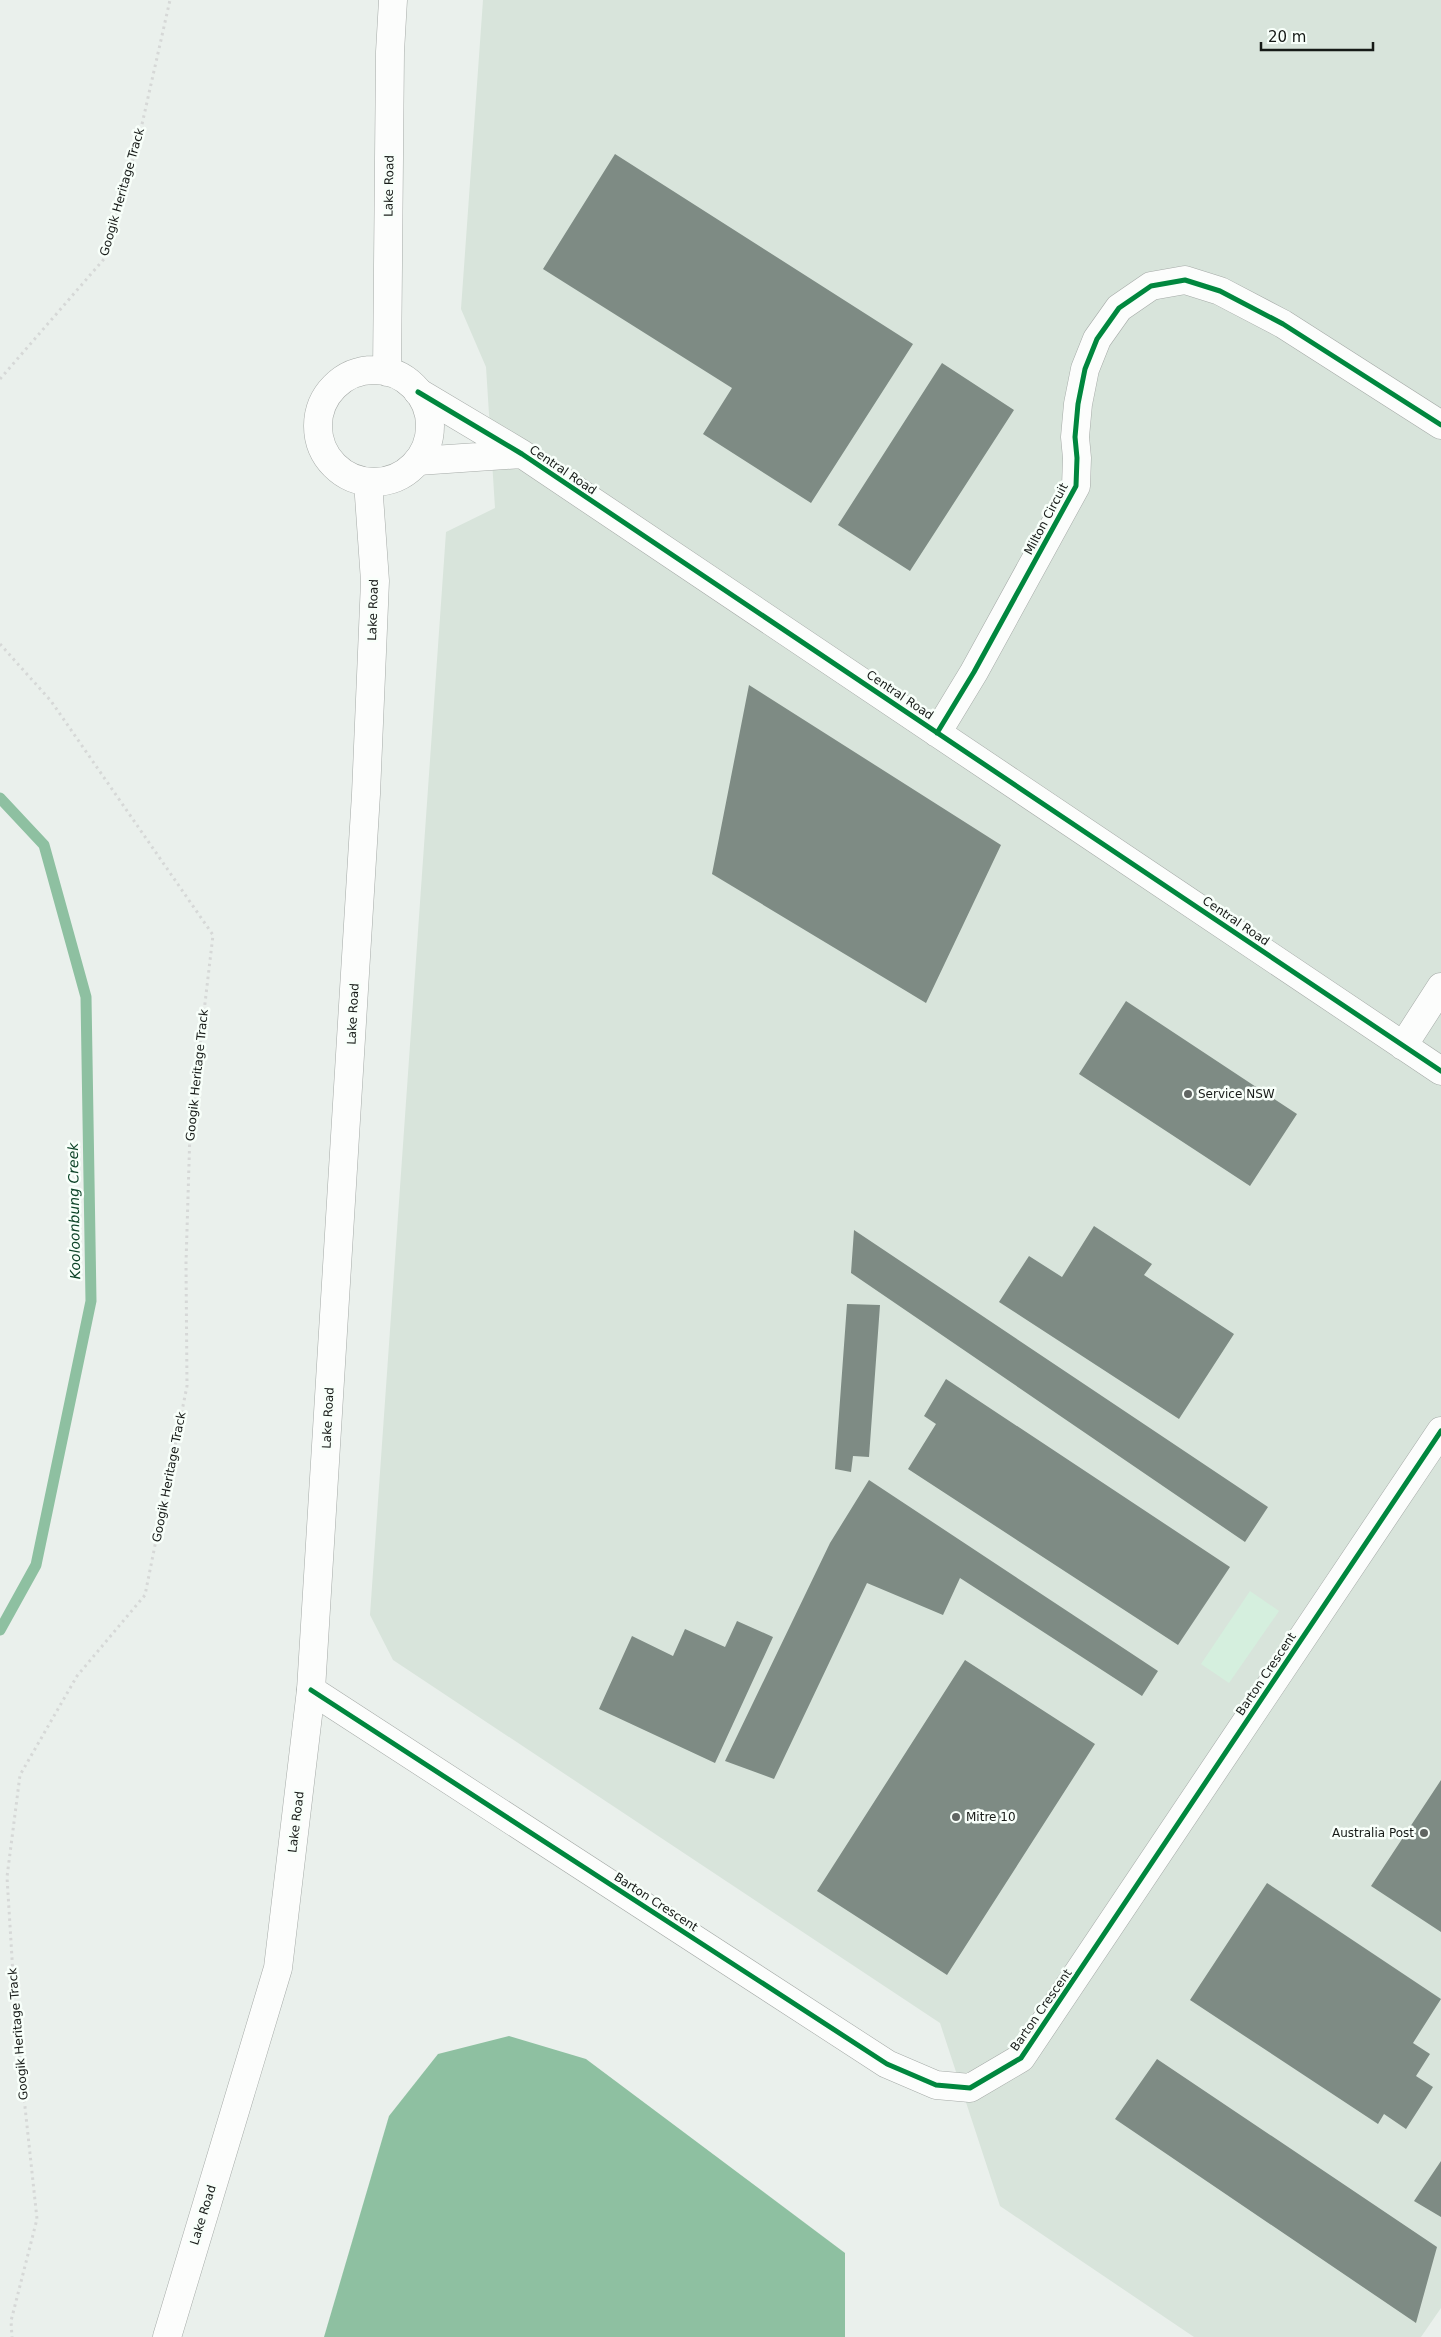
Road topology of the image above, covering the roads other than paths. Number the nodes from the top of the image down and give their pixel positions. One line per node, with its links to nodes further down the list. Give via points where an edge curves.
1 (393, 0): 2 (street, Lake Road)
2 (387, 372): 3 (street, via 404,379); 7 (street, via 369,370 351,375 336,385 325,400 319,417 319,436 325,453 336,467 351,477)
3 (418, 392): 5 (street, Central Road); 6 (street, via 427,408 430,426 427,445)
4 (1441, 425): 8 (street, Milton Circuit, via 1283,324 1220,291 1185,280 1151,286 1119,308 1097,339 1078,404 1076,486)
5 (522, 454): 6 (street, Central Road); 8 (street, Central Road)
6 (418, 461): 7 (street, via 404,474 387,481)
7 (368, 482): 13 (street, Lake Road, via 375,581 366,784)
8 (937, 733): 10 (street, Central Road)
9 (1441, 987): 10 (street)
10 (1403, 1046): 11 (street, Central Road)
11 (1441, 1071)
12 (1441, 1431): 13 (street, Barton Crescent, via 1021,2058 970,2088 936,2085 888,2064)
13 (312, 1690): 14 (street, Lake Road, via 278,1968)
14 (167, 2337)

